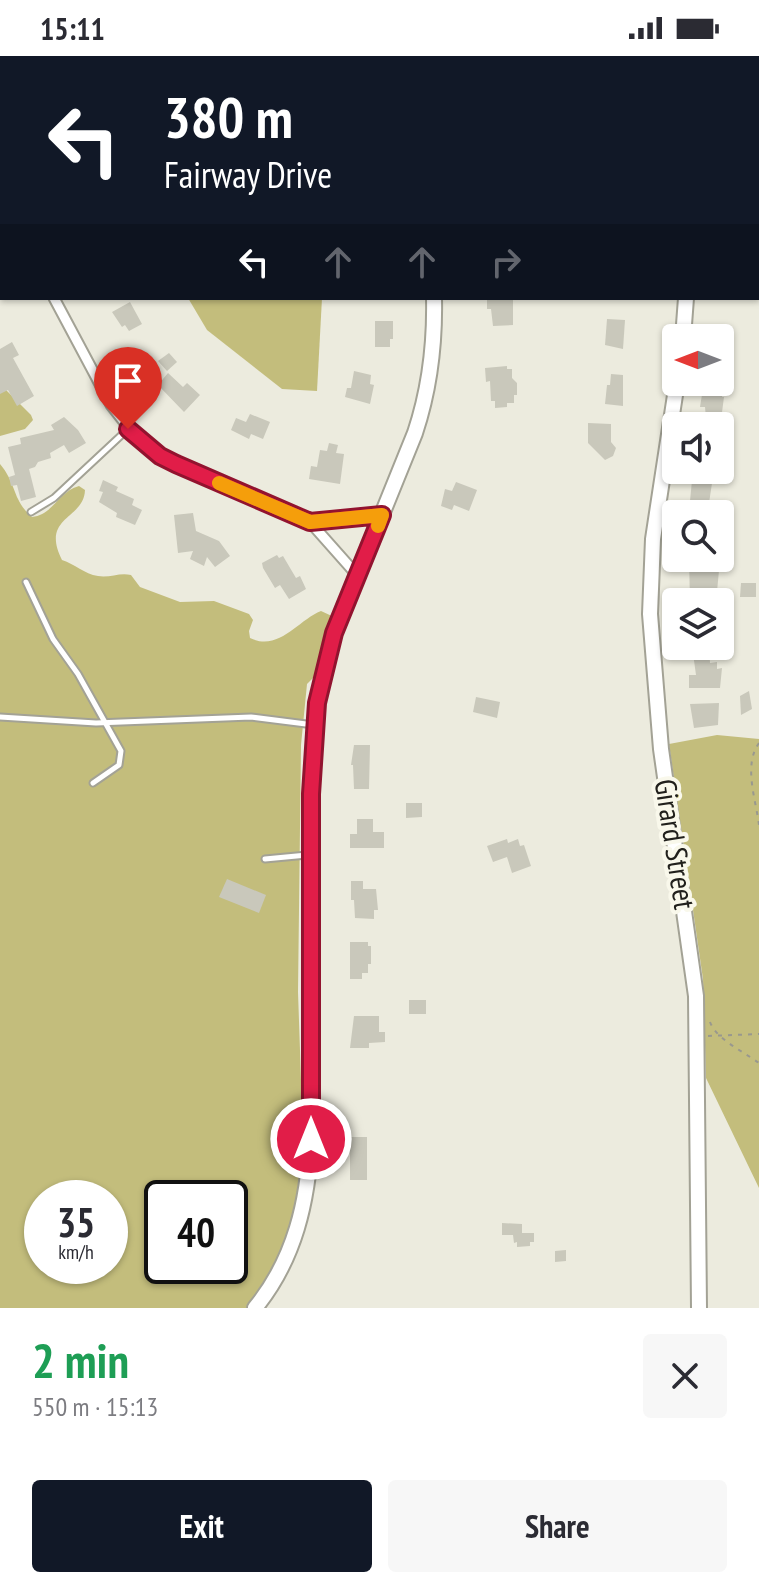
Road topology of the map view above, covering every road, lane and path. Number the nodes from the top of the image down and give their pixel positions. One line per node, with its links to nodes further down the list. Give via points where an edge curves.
1 (55, 300): 6 (street)
2 (434, 300): 8 (street, via 424,405)
3 (686, 300): 4 (street)
4 (684, 324)
5 (675, 396): 21 (street, Girard Street, via 653,539 650,614 656,708 692,956)
6 (128, 429): 7 (lane, via 54,498); 9 (street, via 160,456)
7 (31, 512)
8 (382, 515): 9 (street); 10 (street)
9 (310, 522): 10 (street)
10 (357, 575): 14 (street, via 327,655)
11 (26, 582): 13 (lane, via 53,639)
12 (0, 717): 13 (lane)
13 (105, 723): 14 (lane, via 242,717); 16 (lane, via 122,759)
14 (315, 725): 18 (street)
15 (759, 743): 17 (path, via 751,765)
16 (93, 783)
17 (759, 825)
18 (311, 855): 19 (lane); 22 (street, via 308,1180 287,1258)
19 (265, 859)
20 (759, 1034): 21 (path)
21 (698, 1037): 23 (street, Girard Street)
22 (255, 1308)
23 (699, 1308)

